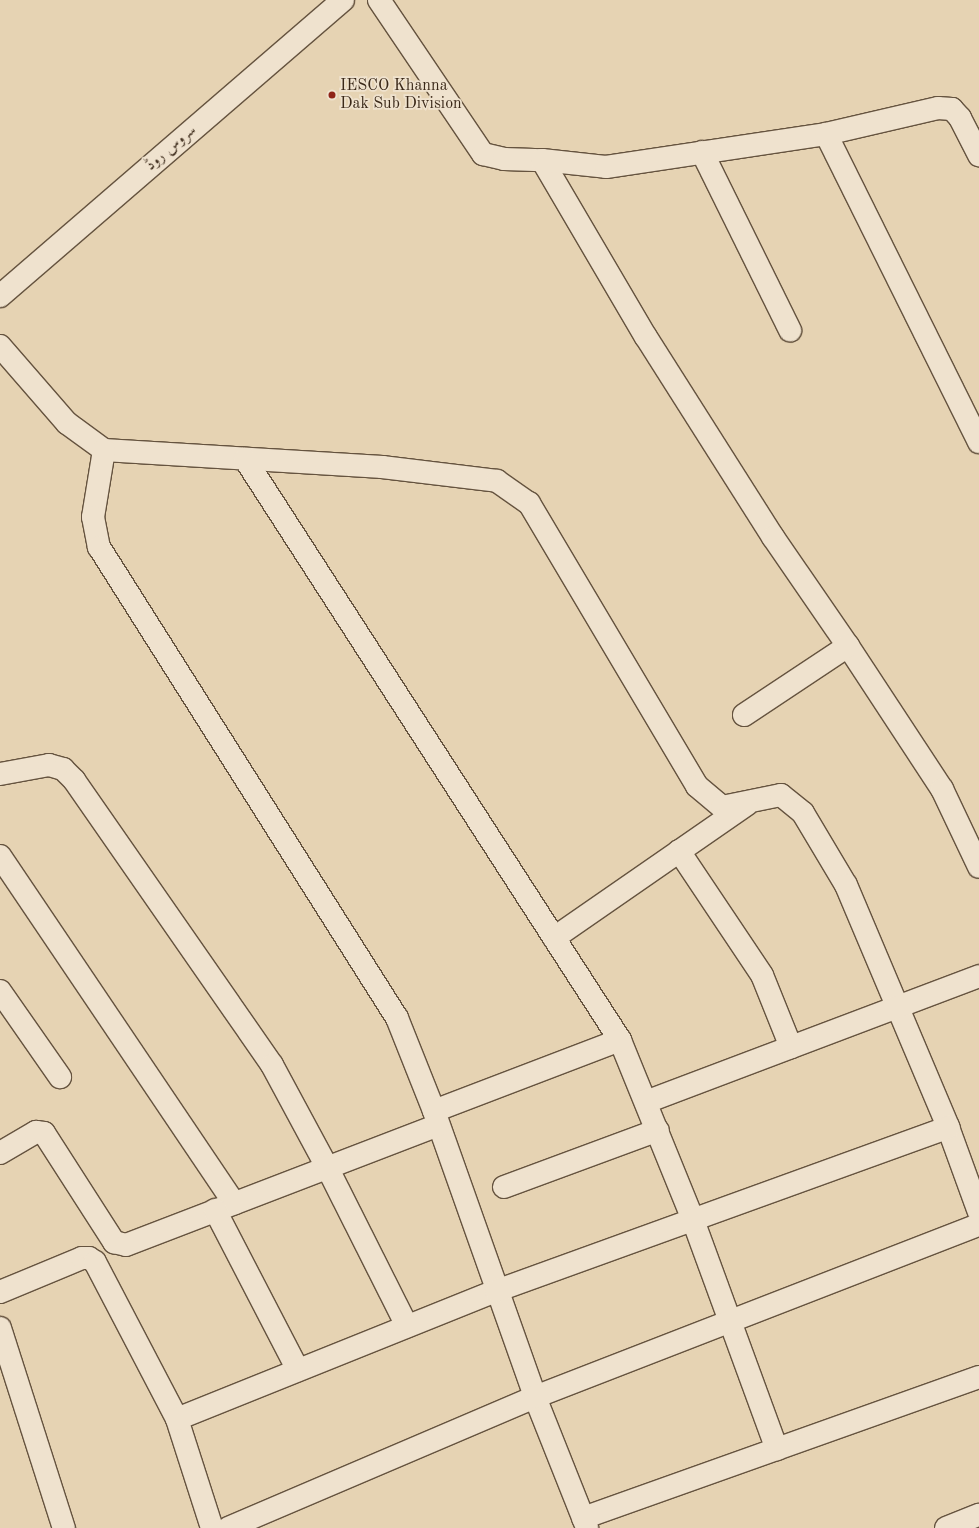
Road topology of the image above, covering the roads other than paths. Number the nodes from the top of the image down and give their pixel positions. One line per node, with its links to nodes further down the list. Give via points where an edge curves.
1 (343, 0): 7 (street, سروس روڈ)
2 (379, 0): 6 (street, via 483,154 504,159)
3 (826, 134): 4 (street); 5 (street, via 938,108 952,109 960,118); 10 (street)
4 (702, 152): 6 (street, via 606,167); 8 (street)
5 (979, 155)
6 (542, 160): 13 (street, via 646,337 773,537)
7 (0, 296)
8 (790, 330)
9 (0, 346): 11 (street, via 67,423)
10 (979, 442)
11 (104, 450): 12 (street); 28 (street, via 93,517 100,547 398,1018)
12 (245, 459): 16 (street, via 382,467 497,481 529,503 698,786 722,807); 20 (street)
13 (848, 646): 14 (street); 19 (street, via 942,789)
14 (744, 715)
15 (0, 774): 32 (street, via 49,765 63,769 74,780 272,1065)
16 (756, 799): 17 (street); 23 (street, via 781,795 803,814 846,885)
17 (679, 851): 20 (street); 25 (street, via 762,975)
18 (0, 856): 34 (street)
19 (979, 867)
20 (554, 938): 24 (street)
21 (979, 976): 23 (street)
22 (0, 991): 26 (street)
23 (898, 1008): 25 (street); 29 (street)
24 (620, 1040): 27 (street); 28 (street)
25 (791, 1047): 27 (street)
26 (60, 1077)
27 (646, 1102): 30 (street)
28 (436, 1118): 32 (street); 40 (street)
29 (948, 1127): 35 (street); 36 (street)
30 (658, 1130): 33 (street); 36 (street)
31 (0, 1153): 38 (street, via 36,1132 44,1133 114,1242)
32 (327, 1167): 34 (street); 43 (street)
33 (504, 1187)
34 (224, 1206): 38 (street); 45 (street)
35 (979, 1212)
36 (693, 1220): 40 (street); 42 (street)
37 (979, 1225): 42 (street)
38 (126, 1245): 39 (street)
39 (95, 1262): 41 (street, via 82,1258); 48 (street)
40 (496, 1291): 43 (street); 47 (street)
41 (0, 1292)
42 (730, 1322): 47 (street); 49 (street)
43 (407, 1326): 45 (street)
44 (0, 1328): 52 (street)
45 (298, 1370): 48 (street)
46 (979, 1377): 49 (street)
47 (535, 1397): 51 (street); 54 (street)
48 (177, 1419): 53 (street)
49 (777, 1449): 51 (street)
50 (979, 1515): 55 (street)
51 (585, 1523)
52 (64, 1528)
53 (212, 1528)
54 (228, 1528)
55 (946, 1528)

